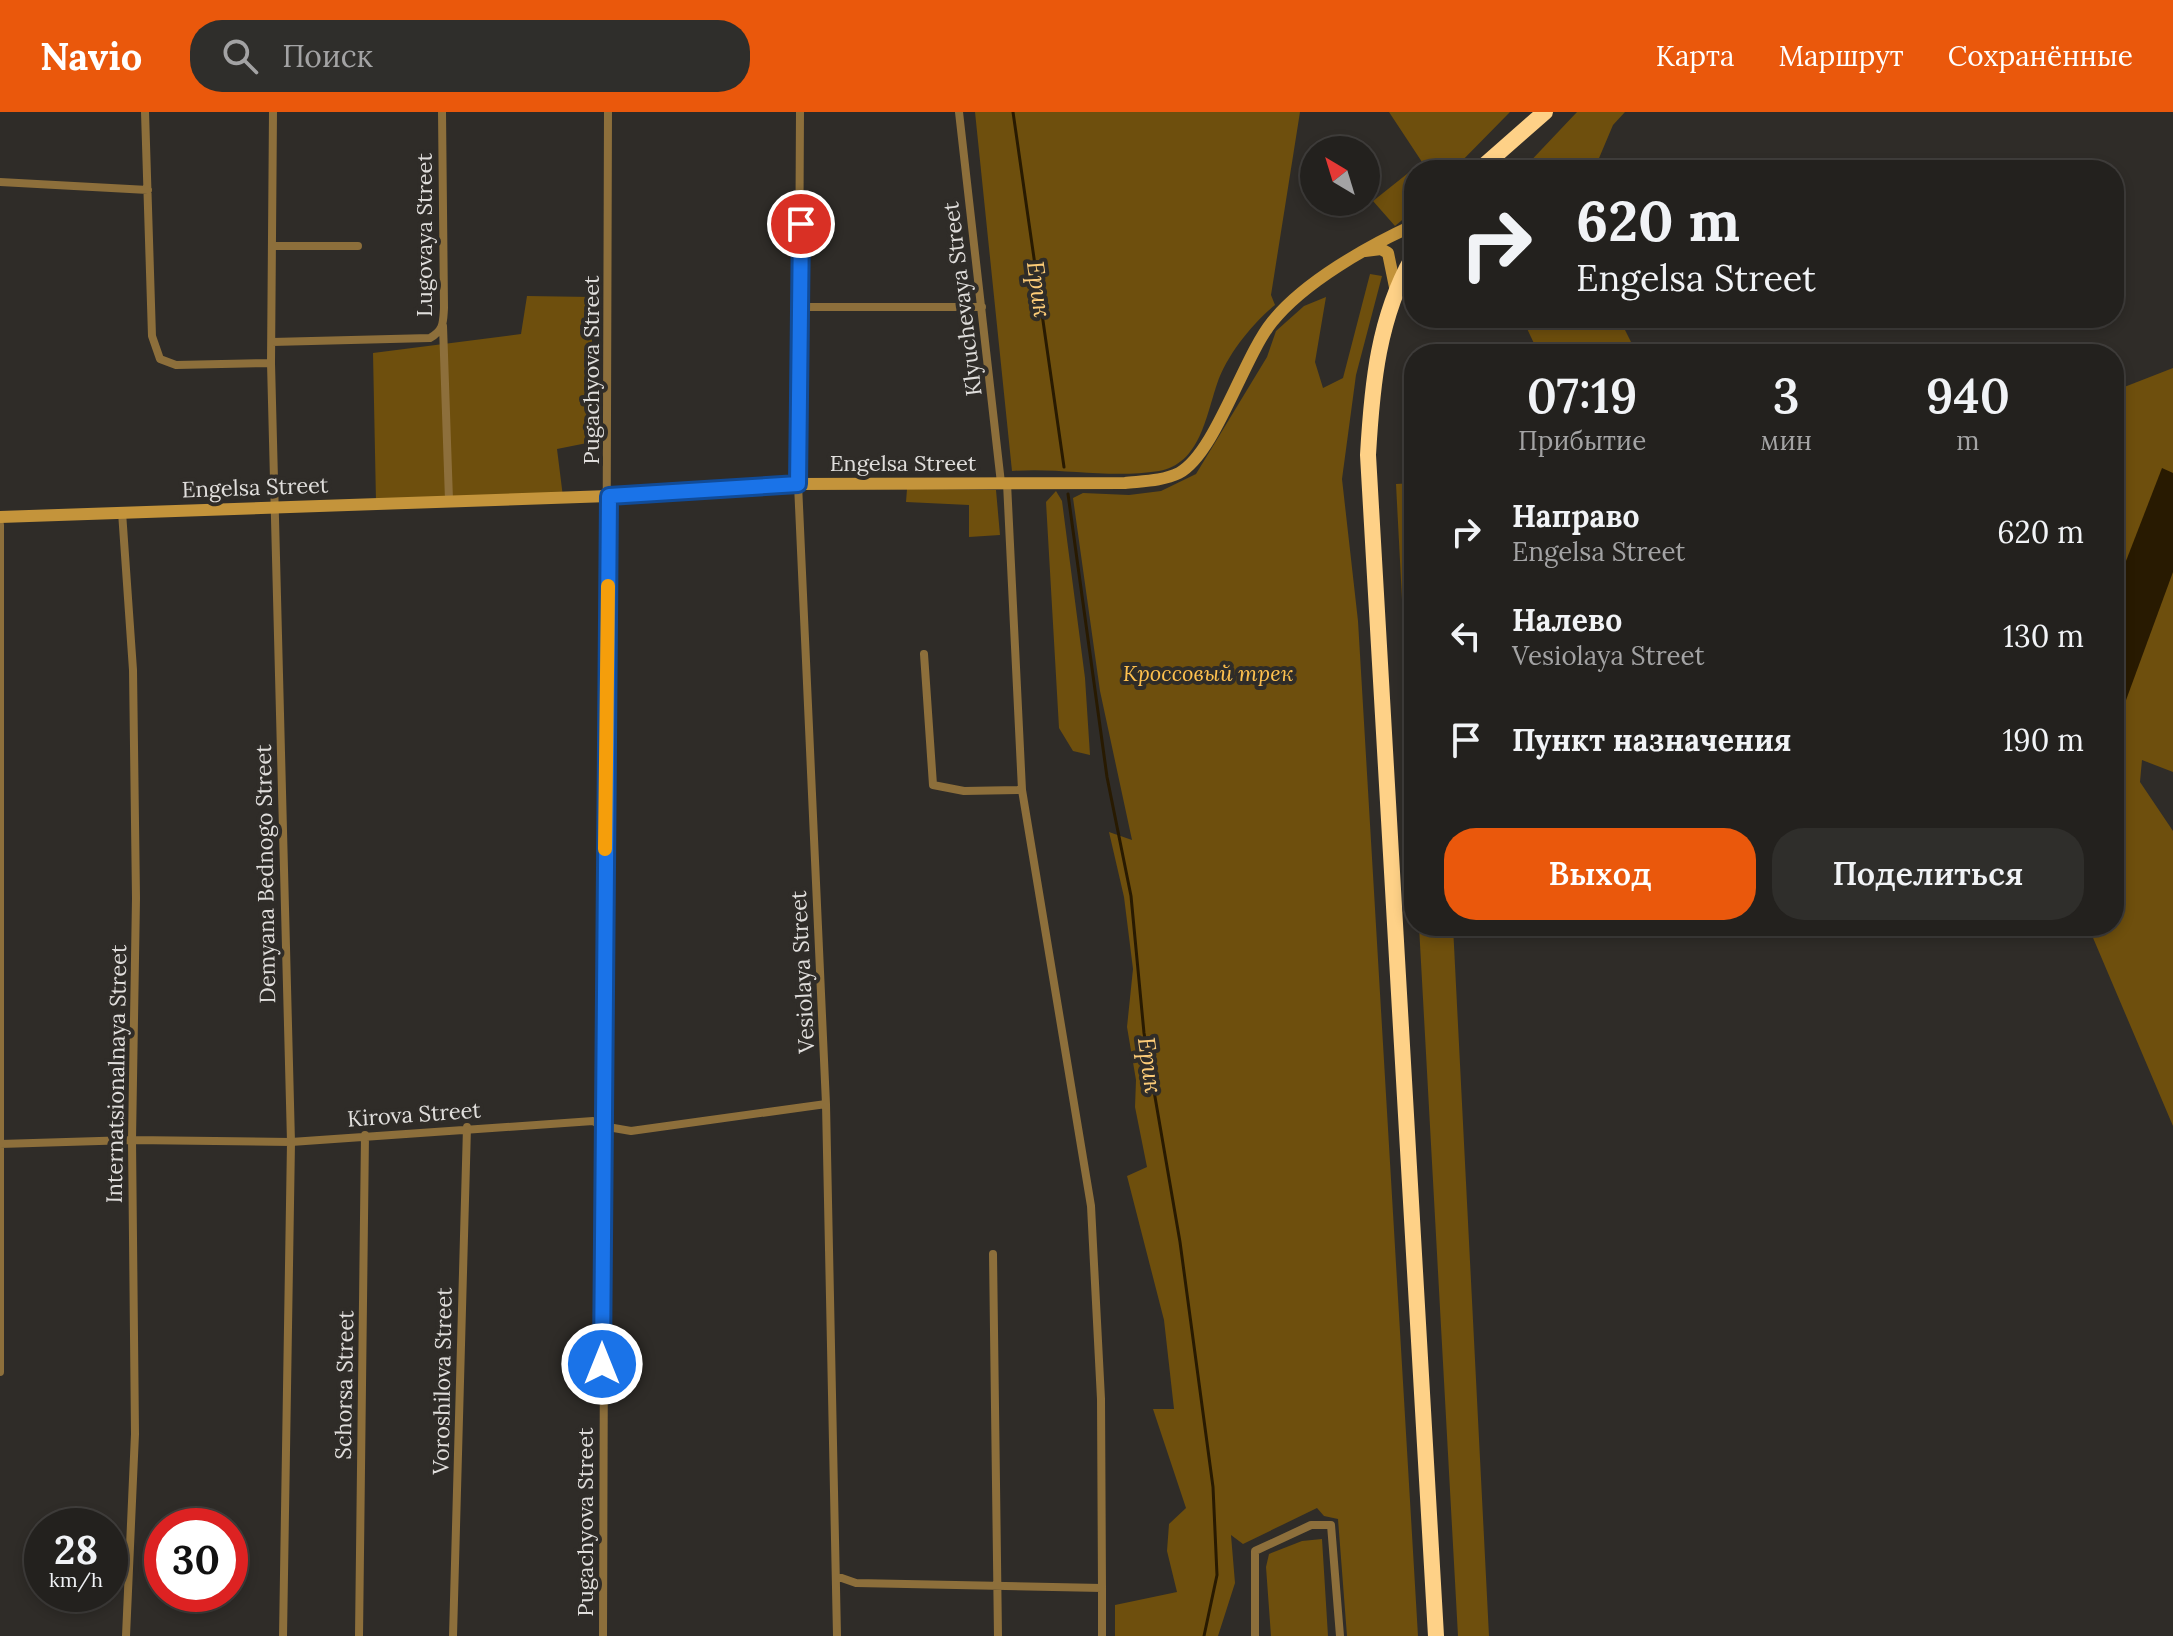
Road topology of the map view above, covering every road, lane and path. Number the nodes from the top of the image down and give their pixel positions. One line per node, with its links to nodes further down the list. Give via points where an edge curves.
1 (145, 112): 10 (street)
2 (273, 112): 12 (street, Demyana Bednogo Street)
3 (442, 112): 19 (street, Lugovaya Street)
4 (608, 112): 24 (street, Pugachyova Street)
5 (800, 112): 17 (street, Vesiolaya Street)
6 (959, 112): 18 (street, Klyuchevaya Street)
7 (1545, 112): 8 (highway)
8 (1490, 160)
9 (0, 182): 10 (street)
10 (148, 190): 21 (street, via 152,336 160,359 176,365)
11 (1404, 230): 14 (street, Engelsa Street)
12 (272, 246): 13 (street); 20 (street, Demyana Bednogo Street)
13 (358, 246)
14 (1358, 253): 16 (street, via 1388,253); 22 (street, Engelsa Street, via 1272,322 1198,458 1180,472 1125,483)
15 (1404, 272): 16 (highway)
16 (1395, 287): 54 (highway, via 1377,365 1368,455)
17 (801, 307): 18 (street); 23 (street, Vesiolaya Street)
18 (982, 307): 22 (street, Klyuchevaya Street)
19 (443, 326): 20 (street, Lugovaya Street, via 430,338); 25 (street)
20 (272, 342): 21 (street, Demyana Bednogo Street)
21 (271, 363): 26 (street, Demyana Bednogo Street)
22 (1004, 483): 23 (street, Engelsa Street); 31 (street, Klyuchevaya Street)
23 (798, 484): 24 (street, Engelsa Street); 32 (street, Vesiolaya Street)
24 (609, 496): 25 (street, Engelsa Street); 33 (street, Pugachyova Street)
25 (449, 500): 26 (street, Engelsa Street)
26 (275, 505): 27 (street, Engelsa Street); 37 (street, Demyana Bednogo Street)
27 (122, 512): 28 (street, Engelsa Street); 36 (street, Internatsionalnaya Street, via 133,670)
28 (0, 517)
29 (0, 525): 38 (street)
30 (924, 654): 31 (street, via 933,785 964,791)
31 (1022, 790): 43 (street, Klyuchevaya Street, via 1091,1206 1101,1399)
32 (826, 1104): 33 (street, Kirova Street, via 631,1131); 41 (street, Vesiolaya Street)
33 (602, 1126): 34 (street, Kirova Street, via 593,1121); 48 (street, Pugachyova Street)
34 (467, 1127): 35 (street, Kirova Street); 47 (street, Voroshilova Street)
35 (365, 1135): 37 (street, Kirova Street); 46 (street, Schorsa Street)
36 (132, 1140): 37 (street, Kirova Street); 38 (street, Kirova Street); 44 (street, Internatsionalnaya Street, via 135,1434)
37 (291, 1142): 45 (street, Demyana Bednogo Street)
38 (1, 1144): 40 (street)
39 (993, 1254): 42 (street)
40 (0, 1372)
41 (836, 1576): 42 (street, via 856,1583); 49 (street, Vesiolaya Street)
42 (999, 1585): 43 (street); 50 (street)
43 (1102, 1588): 51 (street, Klyuchevaya Street)
44 (126, 1636)
45 (283, 1636)
46 (359, 1636)
47 (453, 1636)
48 (603, 1636)
49 (837, 1636)
50 (998, 1636)
51 (1102, 1636)
52 (1255, 1636): 53 (street, via 1255,1551 1311,1525 1331,1525)
53 (1340, 1636)
54 (1436, 1636)

